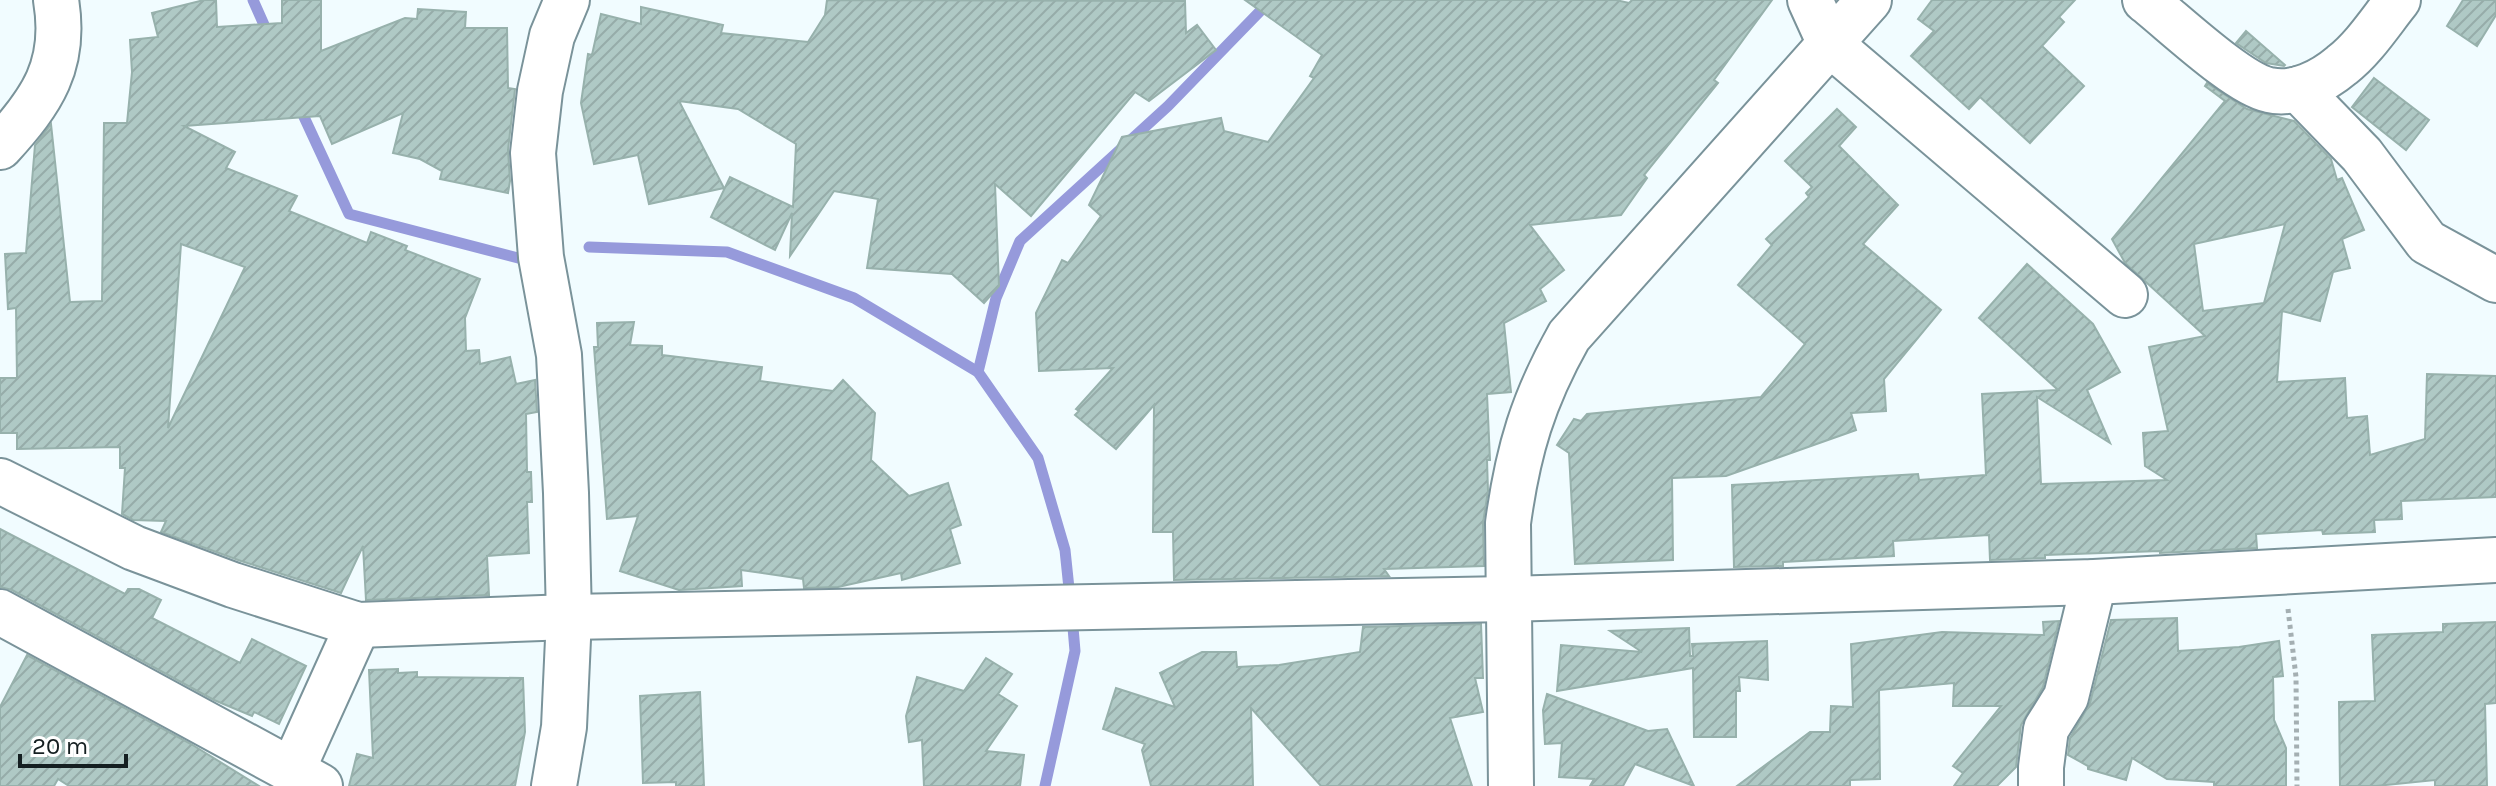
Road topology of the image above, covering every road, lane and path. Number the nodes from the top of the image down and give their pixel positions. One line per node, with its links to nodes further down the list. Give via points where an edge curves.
1 (56, 0): 9 (street, via 61,27 50,82)
2 (567, 0): 18 (street, via 552,36 533,153 541,257 559,355)
3 (1810, 0): 7 (street)
4 (1869, 0): 7 (street)
5 (2145, 0): 8 (street, via 2245,81 2270,91)
6 (2398, 0): 8 (street, via 2345,63)
7 (1830, 44): 11 (street); 16 (street, via 1569,336 1544,381 1525,433 1508,523)
8 (2298, 89): 10 (street, via 2362,155 2427,242)
9 (0, 147)
10 (2496, 280)
11 (2125, 295)
12 (0, 481): 19 (street, via 134,548)
13 (2496, 560): 14 (street)
14 (2284, 572): 15 (street); 24 (path, via 2296,677)
15 (2094, 582): 16 (street); 23 (street, via 2066,697 2046,729)
16 (1507, 599): 18 (street); 22 (street)
17 (0, 612): 20 (street)
18 (569, 617): 19 (street); 21 (street, via 564,727)
19 (358, 625): 20 (street)
20 (306, 779)
21 (554, 786)
22 (1511, 786)
23 (2041, 786)
24 (2297, 786)

